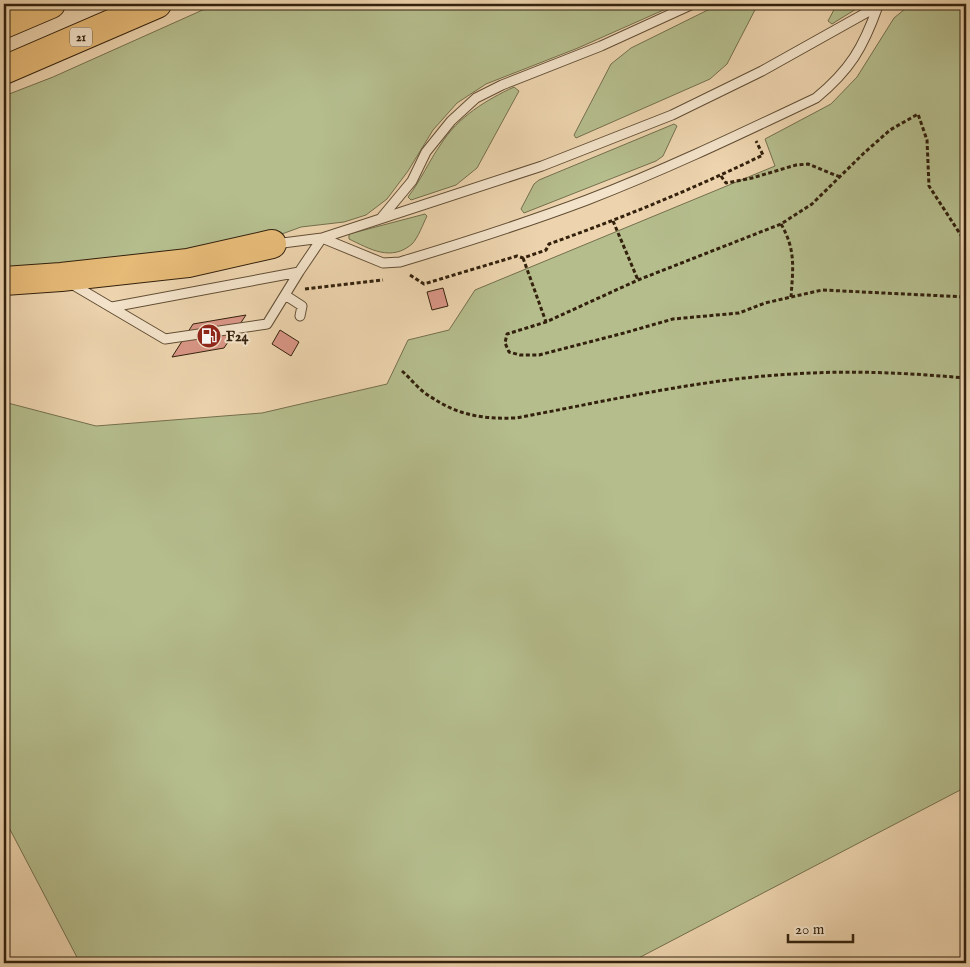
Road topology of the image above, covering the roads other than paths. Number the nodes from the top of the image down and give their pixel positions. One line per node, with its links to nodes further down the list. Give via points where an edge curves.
1 (51, 4): 5 (highway)
2 (157, 4): 6 (highway, 21)
3 (693, 4): 7 (lane, via 476,98 451,121 426,152 412,181)
4 (880, 5): 7 (lane, via 762,71 672,114 542,166); 8 (lane, via 854,59 816,98 671,166 500,231 400,262 383,263)
5 (4, 24)
6 (4, 70)
7 (382, 218): 8 (lane)
8 (322, 238): 9 (lane); 10 (lane)
9 (272, 244): 11 (highway, via 188,263)
10 (299, 272): 13 (lane); 14 (lane)
11 (61, 277): 12 (highway); 14 (lane)
12 (4, 281)
13 (286, 294): 14 (lane, via 267,324 165,340); 15 (lane, via 302,306)
14 (112, 307)
15 (300, 316)

